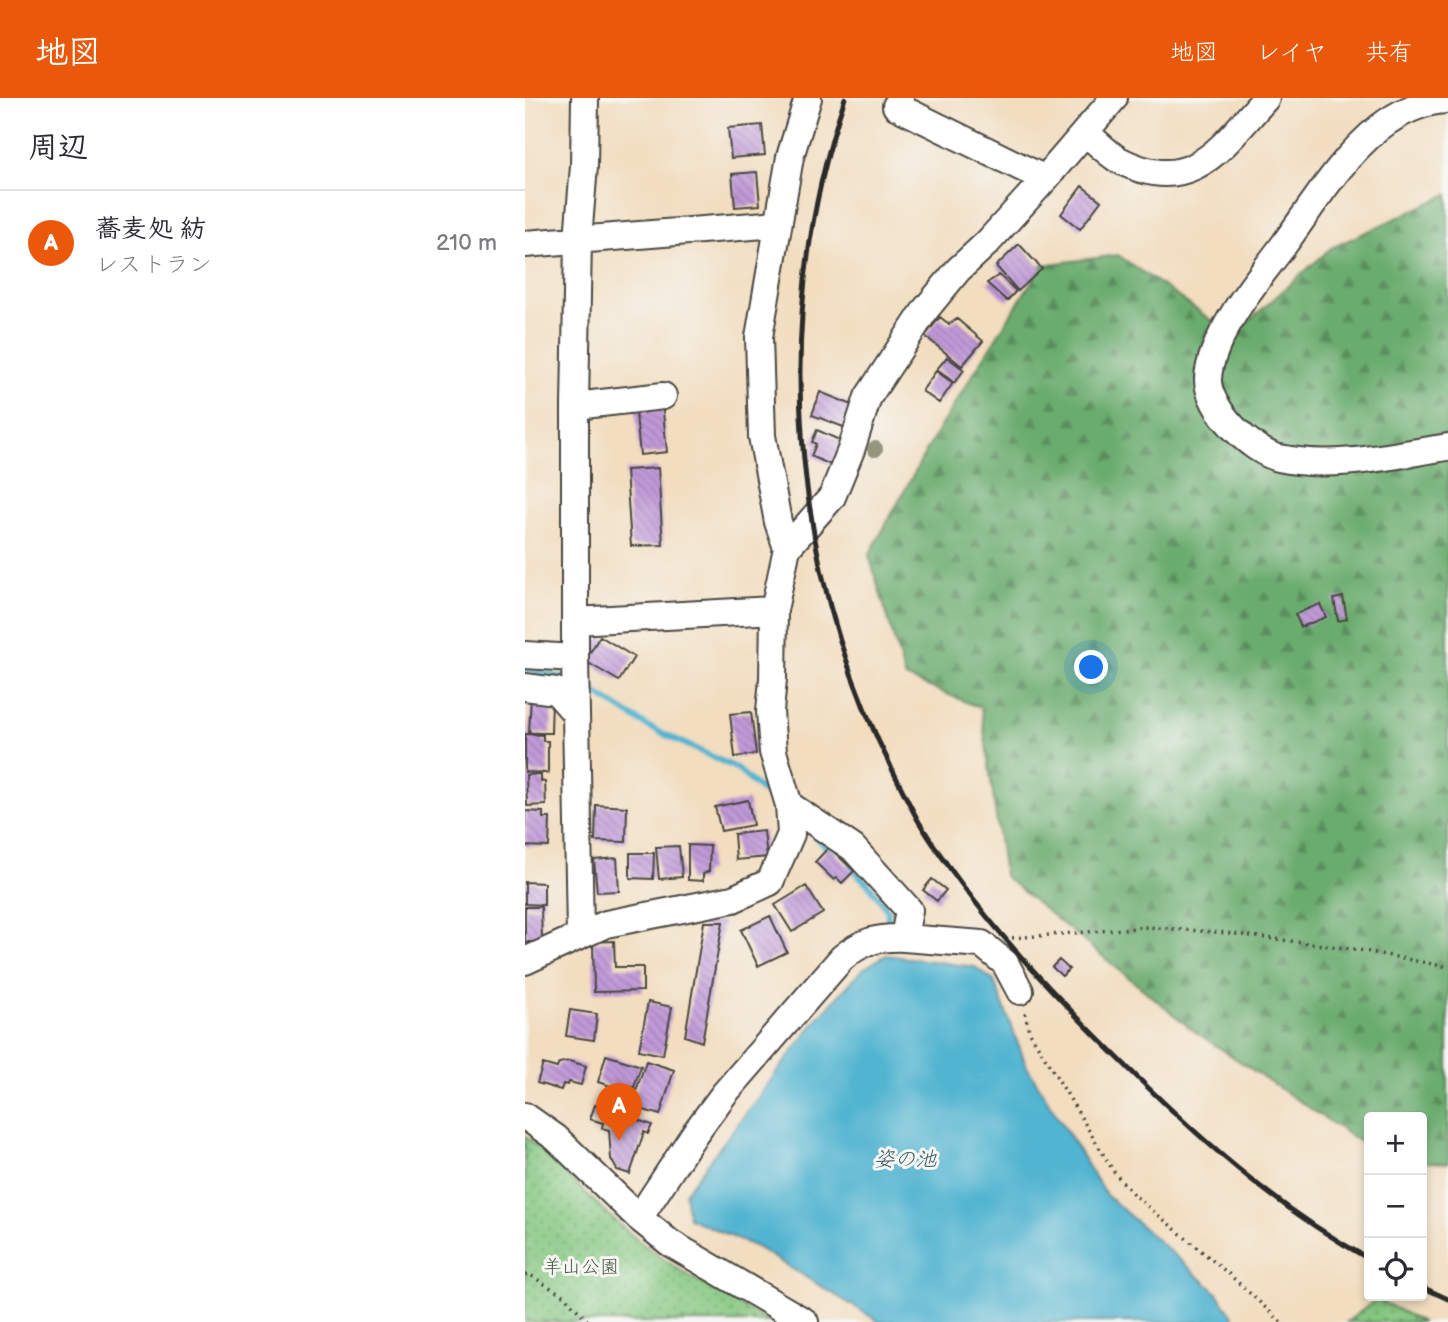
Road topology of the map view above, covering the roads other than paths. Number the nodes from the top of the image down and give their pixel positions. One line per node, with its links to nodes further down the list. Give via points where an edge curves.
1 (585, 98): 10 (street)
2 (808, 98): 9 (street, via 790,157)
3 (900, 98): 8 (street, via 896,106)
4 (1114, 98): 7 (street)
5 (1266, 98): 7 (street, via 1213,156 1195,168 1148,172 1117,159)
6 (1448, 100): 14 (street, via 1399,115 1347,158 1233,314 1211,360 1208,382 1233,429 1276,458 1315,463)
7 (1086, 133): 8 (street)
8 (1045, 180): 15 (street, via 926,309 868,397 832,497)
9 (778, 224): 10 (street); 15 (street, via 758,337 762,436)
10 (578, 239): 11 (street); 13 (street)
11 (525, 244)
12 (663, 396): 13 (street)
13 (575, 406): 17 (street)
14 (1448, 447)
15 (787, 548): 16 (street)
16 (774, 610): 17 (street); 22 (street, via 773,752)
17 (575, 621): 19 (street)
18 (525, 655): 19 (street)
19 (575, 658): 21 (street)
20 (525, 687): 21 (street, via 557,691)
21 (576, 714): 23 (street)
22 (789, 805): 23 (street, via 791,834 770,882 733,899 606,924); 24 (street, via 853,848 873,868 909,910)
23 (580, 934): 25 (street)
24 (904, 938): 26 (street, via 982,944 1005,963); 28 (street, via 879,937 842,958 724,1094)
25 (525, 961)
26 (1020, 991)
27 (525, 1116): 28 (street, via 556,1138)
28 (639, 1218): 29 (street, via 670,1243)
29 (805, 1322)

